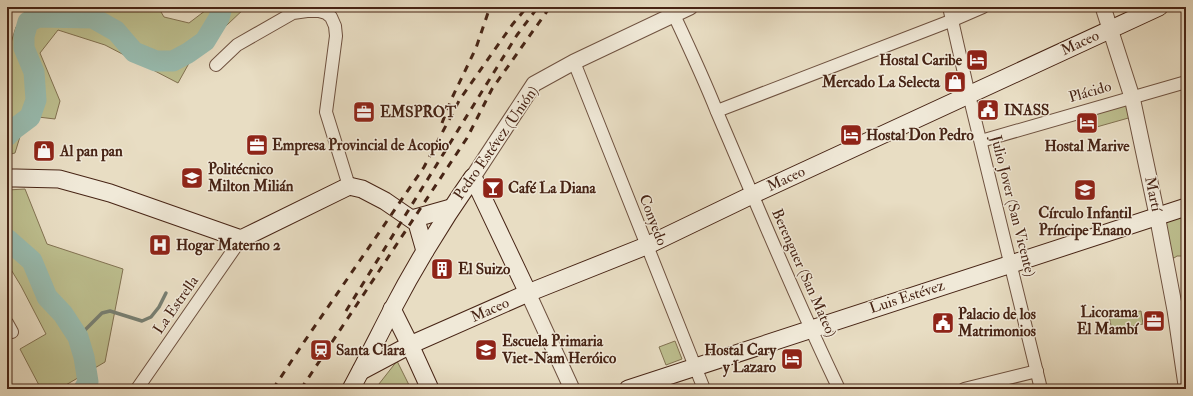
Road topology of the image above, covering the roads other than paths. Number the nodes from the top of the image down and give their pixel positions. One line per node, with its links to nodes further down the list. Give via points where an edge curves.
1 (690, 7): 6 (street, Pedro Estévez (Unión))
2 (949, 7): 7 (street, Julio Jover (San Vicente))
3 (983, 7): 7 (street)
4 (1103, 7): 8 (street, Martí)
5 (1159, 7): 8 (main road, Maceo)
6 (674, 15): 9 (street, Pedro Estévez (Unión)); 14 (street, Berenguer (San Mateo))
7 (952, 20): 12 (street, Julio Jover (San Vicente)); 14 (street)
8 (1111, 29): 12 (main road, Maceo); 13 (street, Martí)
9 (574, 62): 16 (street, Pedro Estévez (Unión), via 534,84); 25 (street, Conyedo)
10 (216, 66): 18 (street, via 237,45 293,13 326,13 336,26 336,36 326,112)
11 (1186, 82): 13 (street, Plácido)
12 (970, 95): 15 (street, Julio Jover (San Vicente)); 19 (main road, Maceo)
13 (1132, 97): 15 (street, Plácido); 22 (street, Martí)
14 (717, 111): 19 (street, Berenguer (San Mateo))
15 (981, 141): 27 (street, Julio Jover (San Vicente))
16 (473, 177): 21 (main road, Pedro Estévez (Unión)); 28 (main road)
17 (11, 178): 24 (main road, via 59,179 110,193)
18 (349, 186): 23 (main road, via 362,189); 24 (main road)
19 (752, 195): 25 (main road, Maceo); 31 (street, Berenguer (San Mateo))
20 (1186, 207): 22 (main road, Luis Estévez)
21 (451, 208): 23 (main road); 26 (main road, Pedro Estévez (Unión))
22 (1157, 215): 27 (main road, Luis Estévez); 29 (street, Martí)
23 (412, 219): 26 (main road, via 417,223)
24 (241, 239): 37 (street, La Estrella)
25 (646, 246): 28 (main road, Maceo); 33 (street, Conyedo)
26 (425, 251): 30 (main road, Pedro Estévez (Unión))
27 (1011, 263): 31 (main road, Luis Estévez); 35 (street, Julio Jover (San Vicente))
28 (528, 293): 32 (main road, Maceo); 40 (street)
29 (1180, 309): 36 (street, Martí)
30 (392, 310): 32 (main road); 34 (main road, Pedro Estévez (Unión))
31 (810, 329): 33 (main road, Luis Estévez); 43 (street, Berenguer (San Mateo))
32 (410, 345): 34 (main road, Maceo); 39 (main road)
33 (694, 367): 41 (main road, Luis Estévez); 42 (street, Conyedo)
34 (361, 371): 38 (main road, Pedro Estévez (Unión))
35 (1037, 371): 44 (street); 45 (street, Julio Jover (San Vicente))
36 (1186, 385)
37 (137, 389)
38 (351, 389)
39 (430, 389)
40 (572, 389)
41 (628, 389)
42 (704, 389)
43 (840, 389)
44 (964, 389)
45 (1042, 389)

